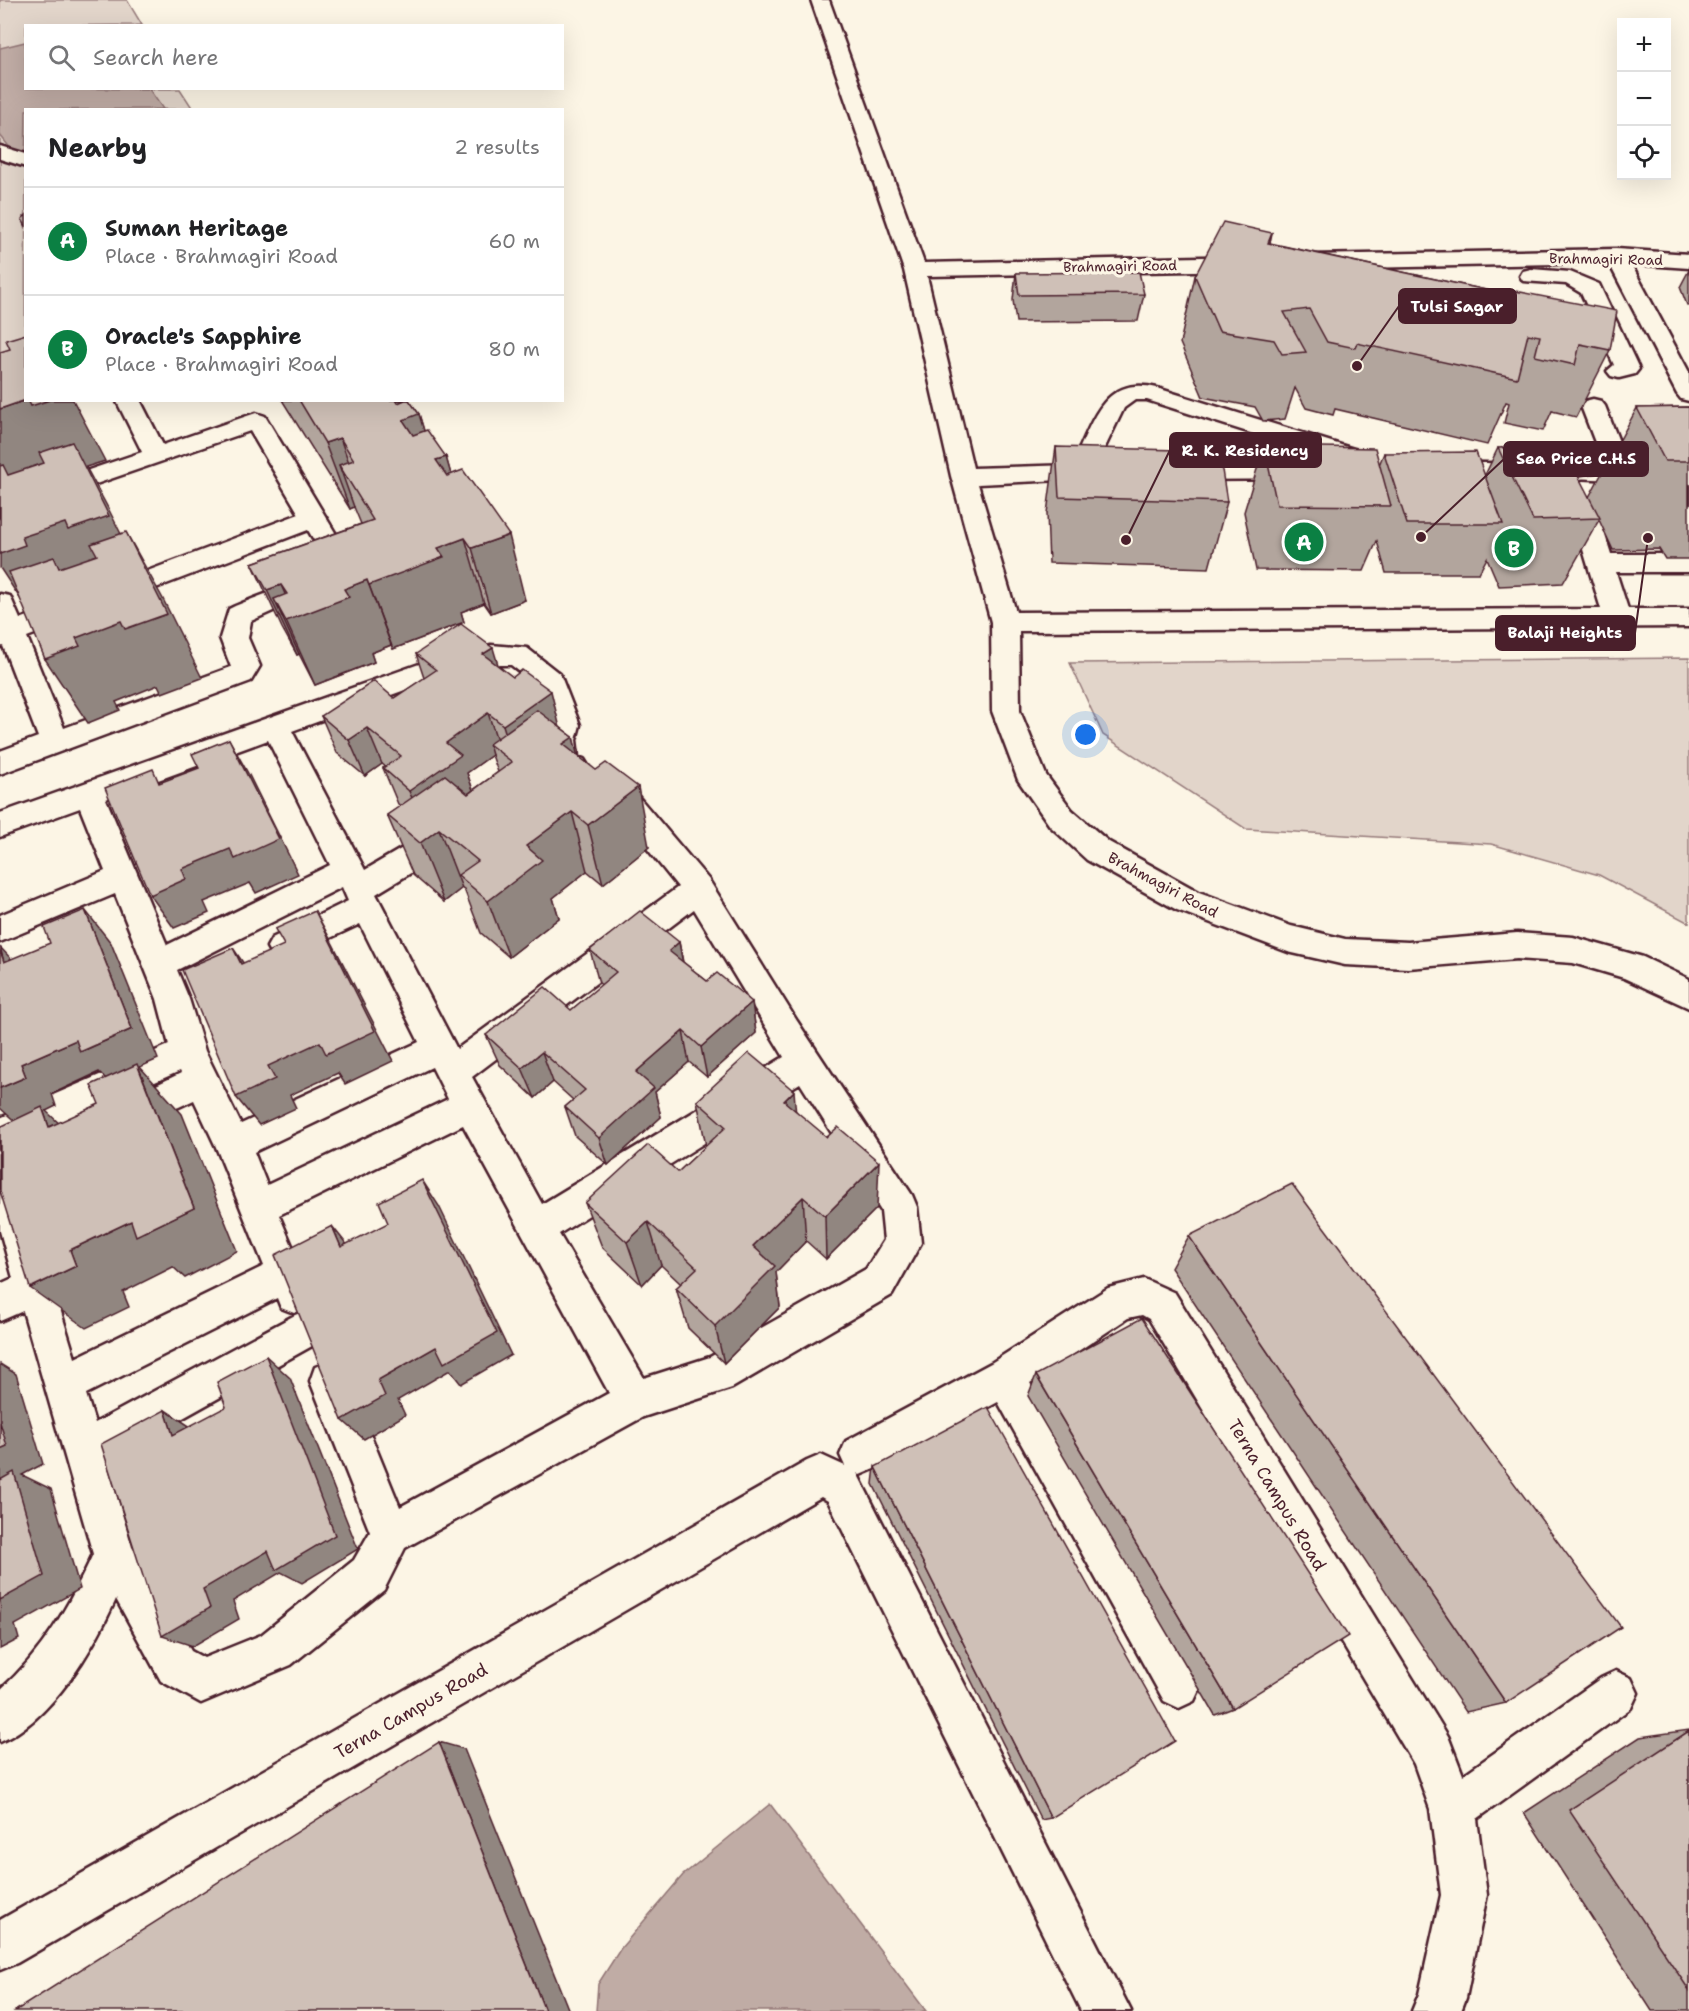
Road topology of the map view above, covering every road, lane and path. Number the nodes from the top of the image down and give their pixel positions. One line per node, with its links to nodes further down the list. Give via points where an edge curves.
1 (820, 0): 7 (street)
2 (0, 152): 3 (street)
3 (24, 160)
4 (1616, 256): 5 (street, Brahmagiri Road); 6 (street, Brahmagiri Road); 11 (street)
5 (1689, 261)
6 (1398, 268): 8 (street, Brahmagiri Road); 10 (street, via 1559,276 1583,282 1591,289 1627,369)
7 (915, 270): 8 (street, Brahmagiri Road); 20 (street, Brahmagiri Road)
8 (1277, 271): 9 (street)
9 (1139, 284)
10 (1618, 371)
11 (1689, 394)
12 (134, 402): 15 (street)
13 (1593, 406): 16 (street, via 1611,452 1598,464 1556,470)
14 (250, 410): 15 (street); 23 (street)
15 (156, 455): 22 (street)
16 (1417, 471)
17 (1081, 472): 18 (street); 19 (street, via 1114,404 1130,392 1149,393 1383,469); 20 (street)
18 (1116, 472)
19 (1151, 472)
20 (963, 476): 29 (street, Brahmagiri Road)
21 (1689, 494): 24 (street, via 1583,489 1579,498)
22 (0, 509)
23 (314, 518): 30 (street); 32 (street, via 338,559 334,570 239,616 234,638 246,666 244,671)
24 (1599, 563): 25 (street); 27 (street)
25 (1689, 563)
26 (0, 603): 30 (street)
27 (1617, 618): 28 (street); 29 (street)
28 (1689, 618)
29 (1005, 622): 43 (street, Brahmagiri Road, via 1006,711 1033,780 1061,818 1098,851 1188,901 1288,939 1345,952 1408,955 1516,946 1573,950 1632,968)
30 (5, 635): 32 (street)
31 (275, 726): 34 (street); 38 (street); 39 (street, via 432,670 491,655 517,655 550,681 566,725 556,771 592,773 611,786)
32 (55, 742): 33 (street)
33 (0, 763)
34 (90, 793): 36 (street); 37 (street)
35 (468, 824): 38 (street)
36 (0, 825)
37 (123, 877): 40 (street); 42 (street)
38 (359, 888): 41 (street); 42 (street); 44 (street)
39 (698, 889): 44 (street); 45 (street)
40 (0, 929)
41 (260, 958)
42 (159, 964): 46 (street, via 184,994)
43 (1689, 994)
44 (446, 1060): 47 (street); 50 (street)
45 (805, 1062): 53 (street); 60 (street, via 899,1207 903,1243 879,1282 718,1374)
46 (194, 1066): 48 (street); 49 (street); 50 (street)
47 (470, 1105): 52 (street); 53 (street)
48 (96, 1130)
49 (0, 1134)
50 (233, 1145): 52 (street)
51 (12, 1169): 55 (street)
52 (258, 1207): 54 (street)
53 (536, 1228): 60 (street)
54 (285, 1275): 57 (street); 59 (street)
55 (35, 1287): 56 (street); 59 (street)
56 (0, 1304)
57 (308, 1328): 61 (street); 63 (street)
58 (1005, 1377): 62 (street, Terna Campus Road); 65 (street); 68 (street, Terna Campus Road, via 1121,1301 1144,1297 1162,1306 1431,1752)
59 (62, 1385): 61 (street)
60 (635, 1400): 63 (street)
61 (82, 1452): 64 (street)
62 (860, 1455)
63 (391, 1534): 64 (street, via 369,1575 276,1650 201,1680 176,1666)
64 (114, 1555): 67 (street, via 84,1621 37,1686)
65 (1179, 1686)
66 (1616, 1693): 68 (street)
67 (0, 1720)
68 (1454, 1809): 71 (street, Terna Campus Road, via 1464,1895)
69 (0, 1946): 70 (street, Terna Campus Road, via 821,1475 842,1487)
70 (1107, 2011)
71 (1436, 2011)

